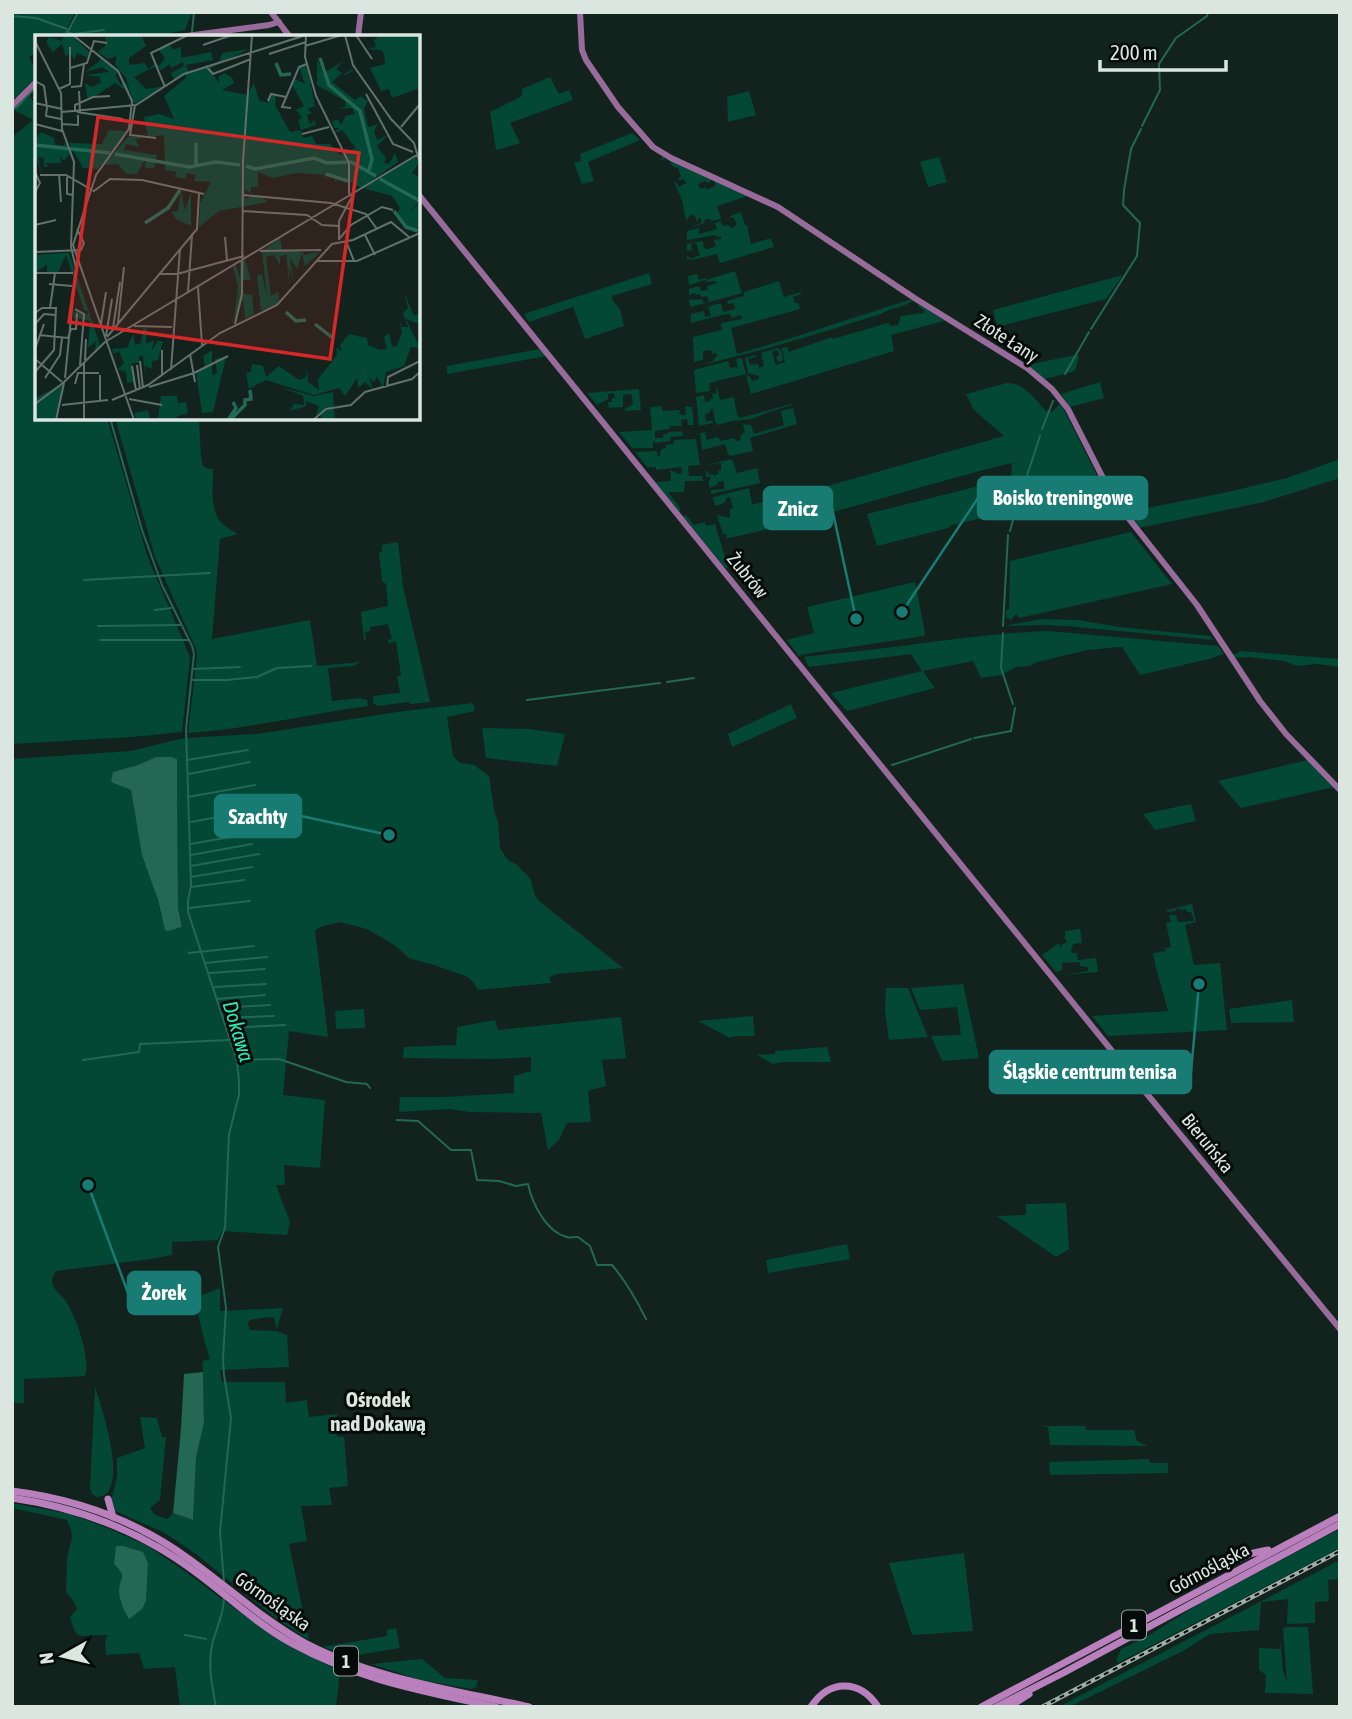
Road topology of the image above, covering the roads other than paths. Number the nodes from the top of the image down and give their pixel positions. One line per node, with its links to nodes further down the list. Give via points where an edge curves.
1 (271, 12): 4 (main road)
2 (362, 12): 7 (main road)
3 (580, 12): 11 (main road, Złote Łany, via 586,60 618,107 653,146 778,207 1027,368 1055,392 1122,510 1197,605 1260,701)
4 (279, 22): 5 (main road); 6 (main road)
5 (194, 35)
6 (289, 35)
7 (358, 35)
8 (35, 83): 9 (main road)
9 (12, 106)
10 (420, 196): 12 (main road, Żubrów)
11 (1340, 789)
12 (1053, 976): 13 (main road, Bieruńska)
13 (1340, 1329)
14 (12, 1491): 18 (main road, Górnośląska / 1, via 56,1498)
15 (12, 1498): 22 (main road, Górnośląska / 1, via 76,1511 127,1530)
16 (108, 1499): 18 (main road)
17 (1340, 1516): 20 (main road, Górnośląska / 1)
18 (113, 1517): 22 (main road, Górnośląska / 1, via 161,1540)
19 (1340, 1524): 24 (main road, Górnośląska / 1)
20 (1282, 1546): 21 (main road); 29 (main road, Górnośląska / 1)
21 (1241, 1558)
22 (219, 1586): 23 (main road, Górnośląska / 1)
23 (231, 1595): 25 (main road, Górnośląska / 1, via 266,1627 315,1656 394,1685); 26 (main road, Górnośląska / 1, via 293,1636 349,1663)
24 (1063, 1673): 30 (main road, Górnośląska / 1); 31 (main road)
25 (496, 1707)
26 (529, 1707)
27 (811, 1707): 28 (main road, via 826,1691 843,1686 864,1691)
28 (878, 1707)
29 (981, 1707)
30 (996, 1707)
31 (1009, 1707)

